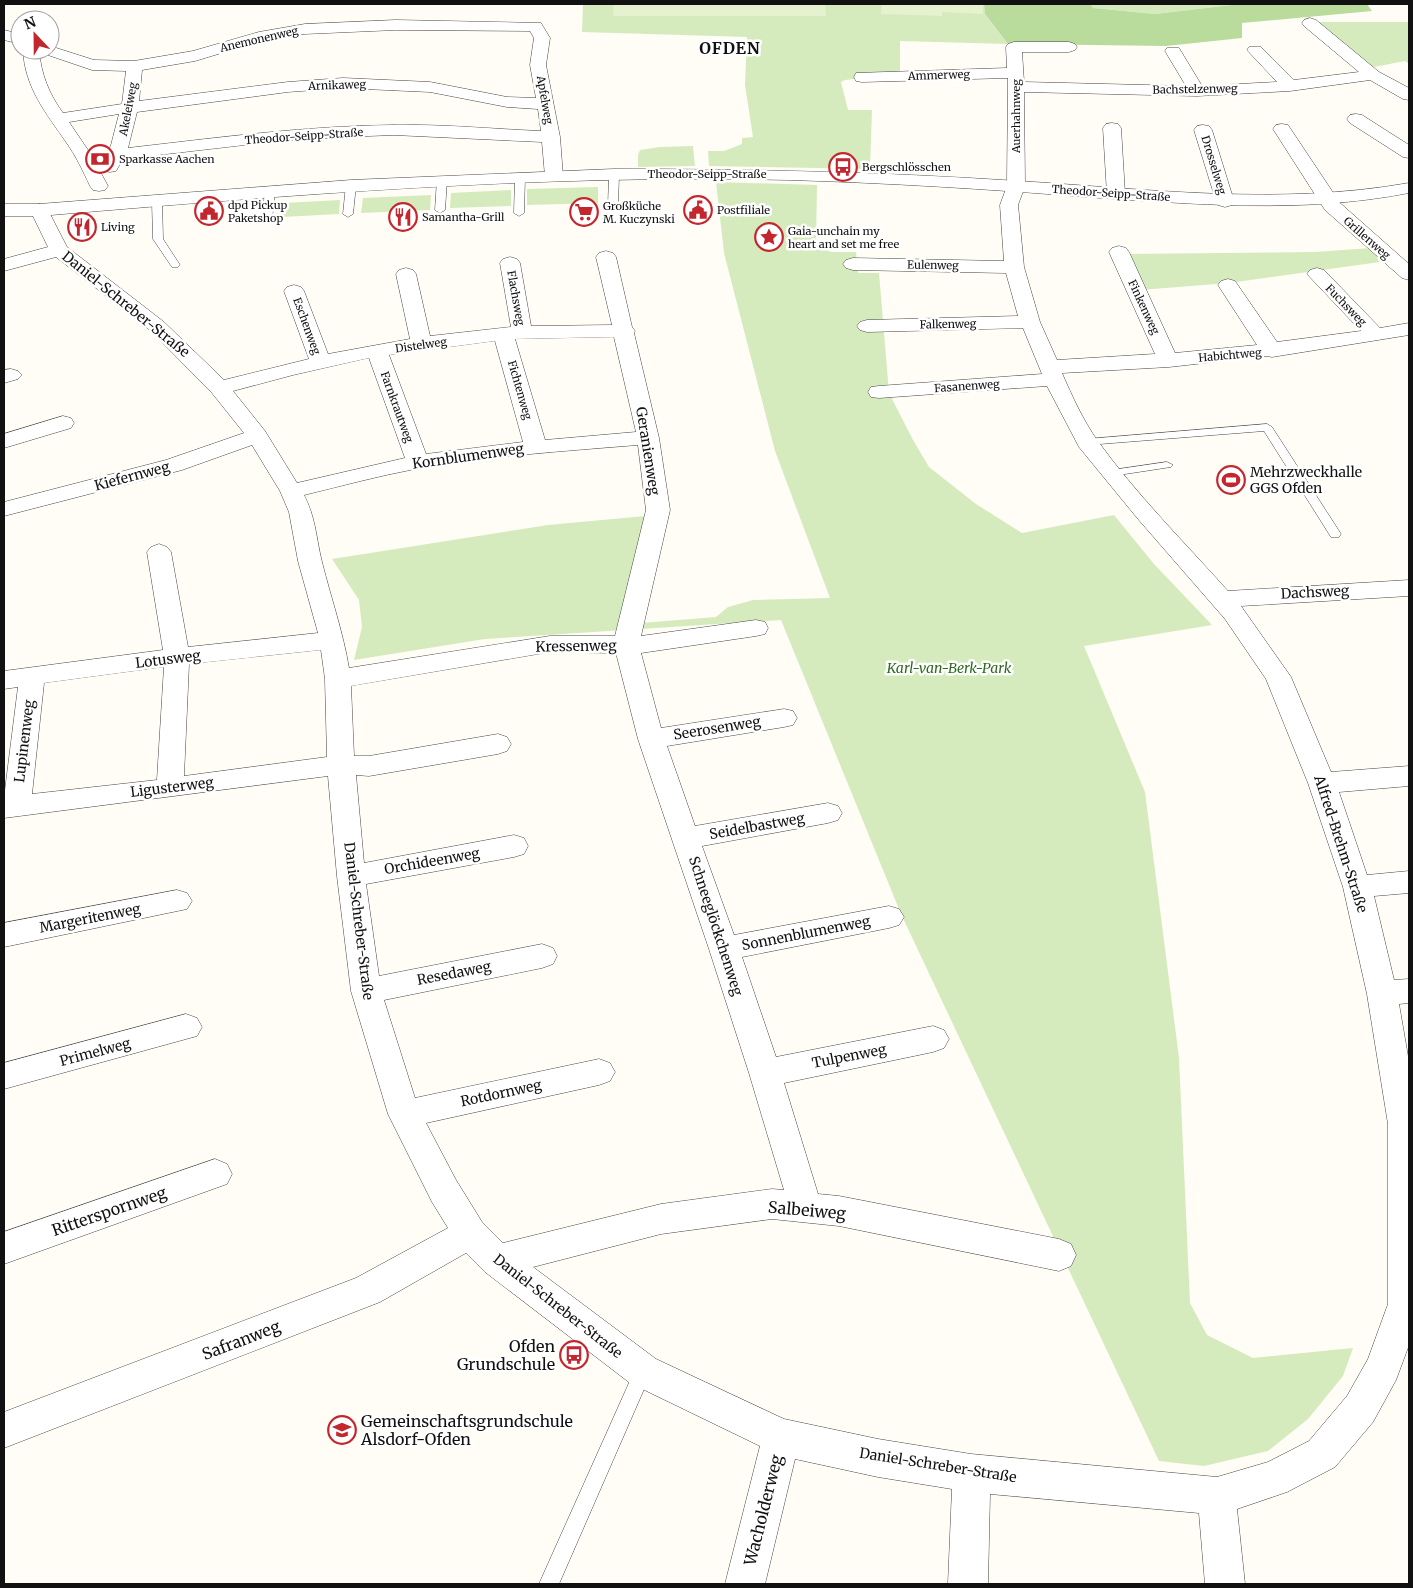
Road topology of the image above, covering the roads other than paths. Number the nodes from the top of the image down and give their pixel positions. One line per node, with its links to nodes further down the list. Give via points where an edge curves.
1 (1310, 24): 9 (street)
2 (535, 26): 8 (street, Anemonenweg, via 305,28 259,37 195,56); 15 (street, Apfelweg, via 542,38 538,65)
3 (1069, 47): 11 (street, Auerhahnweg, via 1014,46)
4 (1255, 50): 12 (street)
5 (1173, 51): 13 (street)
6 (60, 54): 8 (street, Anemonenweg, via 92,65)
7 (32, 60): 18 (street, via 34,76)
8 (134, 66): 16 (street, Akeleiweg)
9 (1373, 75): 12 (street, Bachstelzenweg); 14 (street)
10 (862, 77): 11 (street, Ammerweg)
11 (1016, 80): 13 (street, Bachstelzenweg); 31 (street, Auerhahnweg)
12 (1290, 86): 13 (street, Bachstelzenweg)
13 (1197, 91)
14 (1409, 95)
15 (546, 107): 16 (street, Arnikaweg, via 430,87 343,83); 22 (street, Apfelweg)
16 (130, 108): 18 (street, Arnikaweg); 24 (street, Akeleiweg)
17 (1356, 119): 23 (street)
18 (57, 120): 29 (street, via 89,164)
19 (1112, 128): 34 (street)
20 (1203, 130): 36 (street, Drosselweg)
21 (1282, 130): 35 (street, Grillenweg)
22 (551, 137): 24 (street, Theodor-Seipp-Straße, via 394,130 279,136); 26 (street, Apfelweg)
23 (1409, 153)
24 (118, 154): 29 (street, Akeleiweg)
25 (614, 174): 26 (street, Theodor-Seipp-Straße); 31 (street, Theodor-Seipp-Straße, via 784,174); 39 (lane)
26 (554, 176): 27 (street, Theodor-Seipp-Straße)
27 (520, 177): 28 (street, Theodor-Seipp-Straße); 43 (lane)
28 (442, 180): 30 (street, Theodor-Seipp-Straße); 42 (lane)
29 (99, 186): 38 (street)
30 (351, 186): 33 (street, Theodor-Seipp-Straße); 44 (lane)
31 (1016, 186): 34 (street, Theodor-Seipp-Straße); 53 (street, Alfred-Brehm-Straße, via 1008,205)
32 (1409, 188): 35 (street, Theodor-Seipp-Straße)
33 (270, 191): 37 (street, Theodor-Seipp-Straße); 45 (lane)
34 (1116, 194): 36 (street, Theodor-Seipp-Straße)
35 (1329, 199): 36 (street, Theodor-Seipp-Straße); 56 (street, Grillenweg, via 1332,206)
36 (1225, 200)
37 (157, 201): 38 (street, Theodor-Seipp-Straße); 52 (lane, via 158,239)
38 (100, 206): 41 (street, Theodor-Seipp-Straße)
39 (613, 207)
40 (4, 210): 41 (street, Theodor-Seipp-Straße)
41 (39, 210): 46 (street, Daniel-Schreber-Straße)
42 (440, 210)
43 (519, 213)
44 (348, 214)
45 (267, 219)
46 (59, 250): 51 (street); 71 (street, Daniel-Schreber-Straße, via 158,326)
47 (1119, 252): 69 (street, Finkenweg)
48 (606, 257): 62 (street, Geranienweg)
49 (510, 263): 63 (street, Flachsweg)
50 (853, 264): 53 (street, Eulenweg)
51 (4, 265)
52 (175, 265)
53 (1014, 267): 59 (street, Alfred-Brehm-Straße)
54 (406, 274): 65 (street)
55 (1317, 274): 64 (street, Fuchsweg)
56 (1409, 274)
57 (1228, 286): 67 (street)
58 (294, 291): 68 (street, Eschenweg)
59 (1030, 322): 60 (street, Falkenweg); 70 (street, Alfred-Brehm-Straße)
60 (867, 326)
61 (1409, 329): 64 (street, Habichtweg)
62 (625, 331): 63 (street, Distelweg); 75 (street, Geranienweg)
63 (512, 333): 65 (street, Distelweg); 78 (street, Fichtenweg)
64 (1376, 335): 67 (street, Habichtweg)
65 (421, 344): 66 (street, Distelweg)
66 (377, 351): 68 (street, Distelweg); 79 (street, Farnkrautweg)
67 (1272, 351): 69 (street, Habichtweg)
68 (320, 361): 71 (street, Distelweg)
69 (1169, 361): 70 (street, Habichtweg)
70 (1052, 373): 72 (street, Fasanenweg); 77 (street, Alfred-Brehm-Straße)
71 (220, 388): 74 (street, Daniel-Schreber-Straße)
72 (879, 392)
73 (63, 423): 76 (street)
74 (257, 436): 82 (street, Daniel-Schreber-Straße); 83 (street, Kiefernweg, via 174,465)
75 (648, 438): 78 (street, Kornblumenweg); 90 (street, Geranienweg, via 658,510)
76 (4, 441)
77 (1087, 442): 81 (street, Alfred-Brehm-Straße); 84 (lane, via 1268,427)
78 (536, 446): 79 (street, Kornblumenweg)
79 (418, 462): 82 (street, Kornblumenweg)
80 (1167, 465): 81 (lane)
81 (1112, 473): 87 (street, Alfred-Brehm-Straße)
82 (291, 491): 89 (street, Daniel-Schreber-Straße, via 301,512 310,561)
83 (4, 509)
84 (1335, 534)
85 (159, 552): 91 (street)
86 (1409, 588): 87 (street, Dachsweg)
87 (1220, 599): 100 (street, Alfred-Brehm-Straße, via 1251,636 1278,677)
88 (756, 628): 90 (street, Kressenweg)
89 (332, 640): 91 (street, Lotusweg); 93 (street, Daniel-Schreber-Straße)
90 (626, 645): 93 (street, Kressenweg, via 550,644); 96 (street, Schneeglöckchenweg)
91 (177, 657): 92 (street, Lotusweg); 101 (street)
92 (32, 676): 94 (street, Lotusweg); 102 (street, Lupinenweg)
93 (338, 679): 98 (street, Daniel-Schreber-Straße)
94 (4, 680)
95 (784, 718): 96 (street, Seerosenweg)
96 (651, 739): 104 (street, Schneeglöckchenweg)
97 (498, 744): 98 (street, Ligusterweg, via 369,766)
98 (341, 764): 101 (street, Ligusterweg); 106 (street, Daniel-Schreber-Straße)
99 (1409, 776): 100 (street)
100 (1322, 783): 108 (street, Alfred-Brehm-Straße)
101 (170, 788): 102 (street, Ligusterweg)
102 (10, 807)
103 (828, 813): 104 (street, Seidelbastweg)
104 (687, 838): 112 (street, Schneeglöckchenweg)
105 (514, 846): 106 (street, Orchideenweg)
106 (350, 876): 114 (street, Daniel-Schreber-Straße)
107 (1409, 882): 108 (street)
108 (1357, 888): 115 (street, Alfred-Brehm-Straße)
109 (177, 902): 111 (street, Margeritenweg)
110 (889, 917): 112 (street, Sonnenblumenweg)
111 (4, 934)
112 (724, 949): 119 (street, Schneeglöckchenweg)
113 (542, 956): 114 (street, Resedaweg)
114 (366, 991): 121 (street, Daniel-Schreber-Straße)
115 (1396, 993): 122 (street, Alfred-Brehm-Straße)
116 (186, 1027): 120 (street, Primelweg)
117 (933, 1039): 119 (street, Tulpenweg)
118 (599, 1072): 121 (street, Rotdornweg)
119 (765, 1073): 124 (street, Schneeglöckchenweg)
120 (4, 1076)
121 (404, 1114): 125 (street, Daniel-Schreber-Straße)
122 (1407, 1124): 129 (street, Alfred-Brehm-Straße)
123 (215, 1174): 126 (street, Ritterspornweg)
124 (806, 1208): 127 (street, Salbeiweg, via 839,1211); 128 (street, Salbeiweg, via 772,1204 660,1219)
125 (470, 1233): 128 (street, Daniel-Schreber-Straße); 131 (street, Safranweg, via 368,1290)
126 (4, 1248)
127 (1059, 1255)
128 (497, 1261): 130 (street, Daniel-Schreber-Straße)
129 (1408, 1304): 134 (street, Alfred-Brehm-Straße, via 1383,1368 1360,1409 1322,1454 1274,1479)
130 (643, 1371): 132 (street, Daniel-Schreber-Straße); 135 (lane)
131 (4, 1430)
132 (781, 1436): 133 (street, Daniel-Schreber-Straße, via 878,1458); 136 (street, Wacholderweg)
133 (971, 1473): 134 (street, Daniel-Schreber-Straße); 137 (street)
134 (1217, 1496): 138 (street)
135 (549, 1584)
136 (745, 1584)
137 (968, 1584)
138 (1225, 1584)

